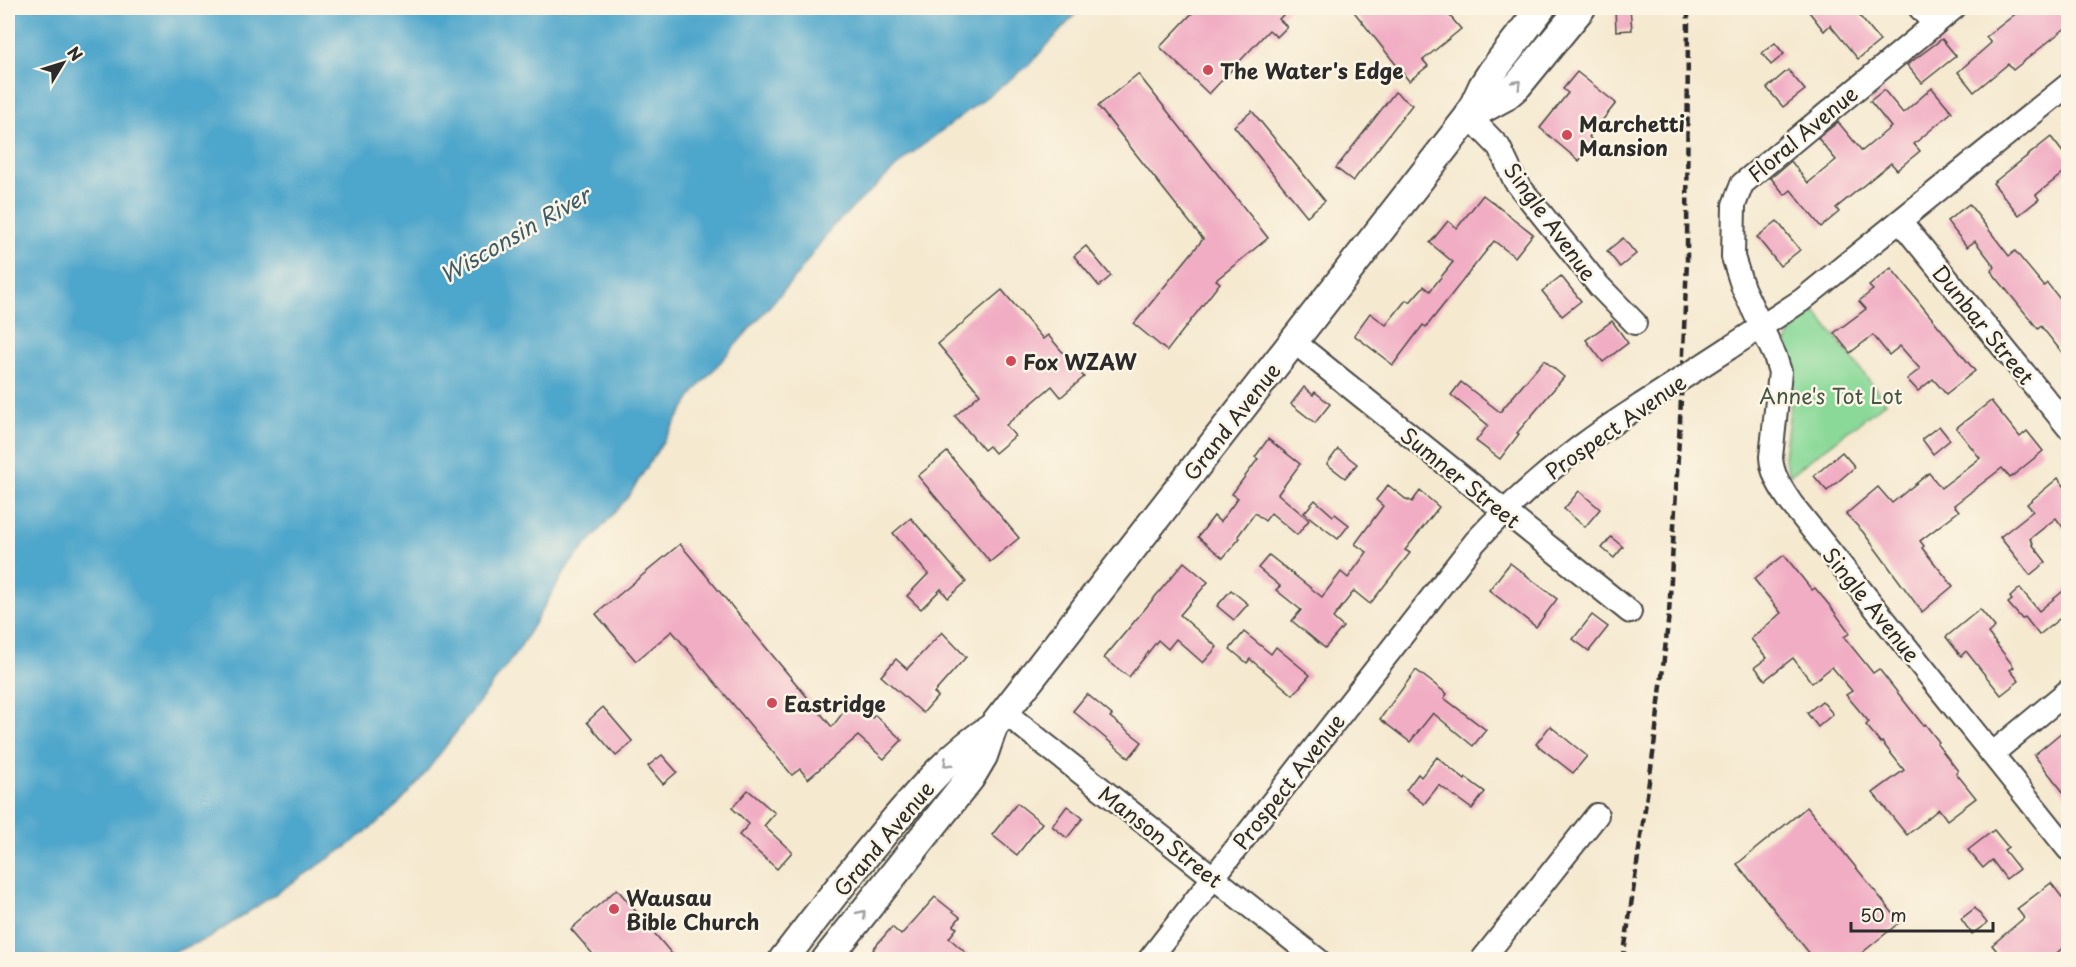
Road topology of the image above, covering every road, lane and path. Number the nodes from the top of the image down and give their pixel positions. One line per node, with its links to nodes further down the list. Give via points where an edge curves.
1 (1541, 8): 6 (main road, Grand Avenue, via 1492,72)
2 (1581, 8): 6 (main road, Grand Avenue, one-way to 2, via 1504,98)
3 (1954, 8): 4 (street, Floral Avenue)
4 (1927, 16): 9 (street, Floral Avenue, via 1742,184 1734,205 1733,257)
5 (2068, 85): 7 (street, Prospect Avenue)
6 (1469, 116): 8 (street, Single Avenue, via 1499,147 1515,181 1587,271); 10 (main road, Grand Avenue)
7 (1900, 221): 9 (street, Prospect Avenue, via 1802,300); 11 (street, Dunbar Street)
8 (1635, 323)
9 (1761, 327): 12 (street, Prospect Avenue, bridge, via 1598,433); 16 (street, Single Avenue, via 1780,372 1771,447 1775,477 1791,503)
10 (1293, 341): 12 (street, Sumner Street); 15 (main road, Grand Avenue)
11 (2068, 427)
12 (1504, 511): 13 (street, Sumner Street); 19 (street, Prospect Avenue, via 1468,550)
13 (1630, 612)
14 (2068, 691): 16 (street)
15 (999, 719): 19 (street, Manson Street); 20 (main road, Grand Avenue, one-way to 20, via 954,756 919,792); 21 (main road, Grand Avenue, one-way to 15, via 970,778)
16 (1992, 754): 18 (street, Single Avenue)
17 (1597, 815): 24 (street)
18 (2068, 849)
19 (1214, 877): 22 (street, Prospect Avenue); 23 (street, Manson Street)
20 (783, 960)
21 (826, 960)
22 (1149, 960)
23 (1318, 960)
24 (1482, 960)

